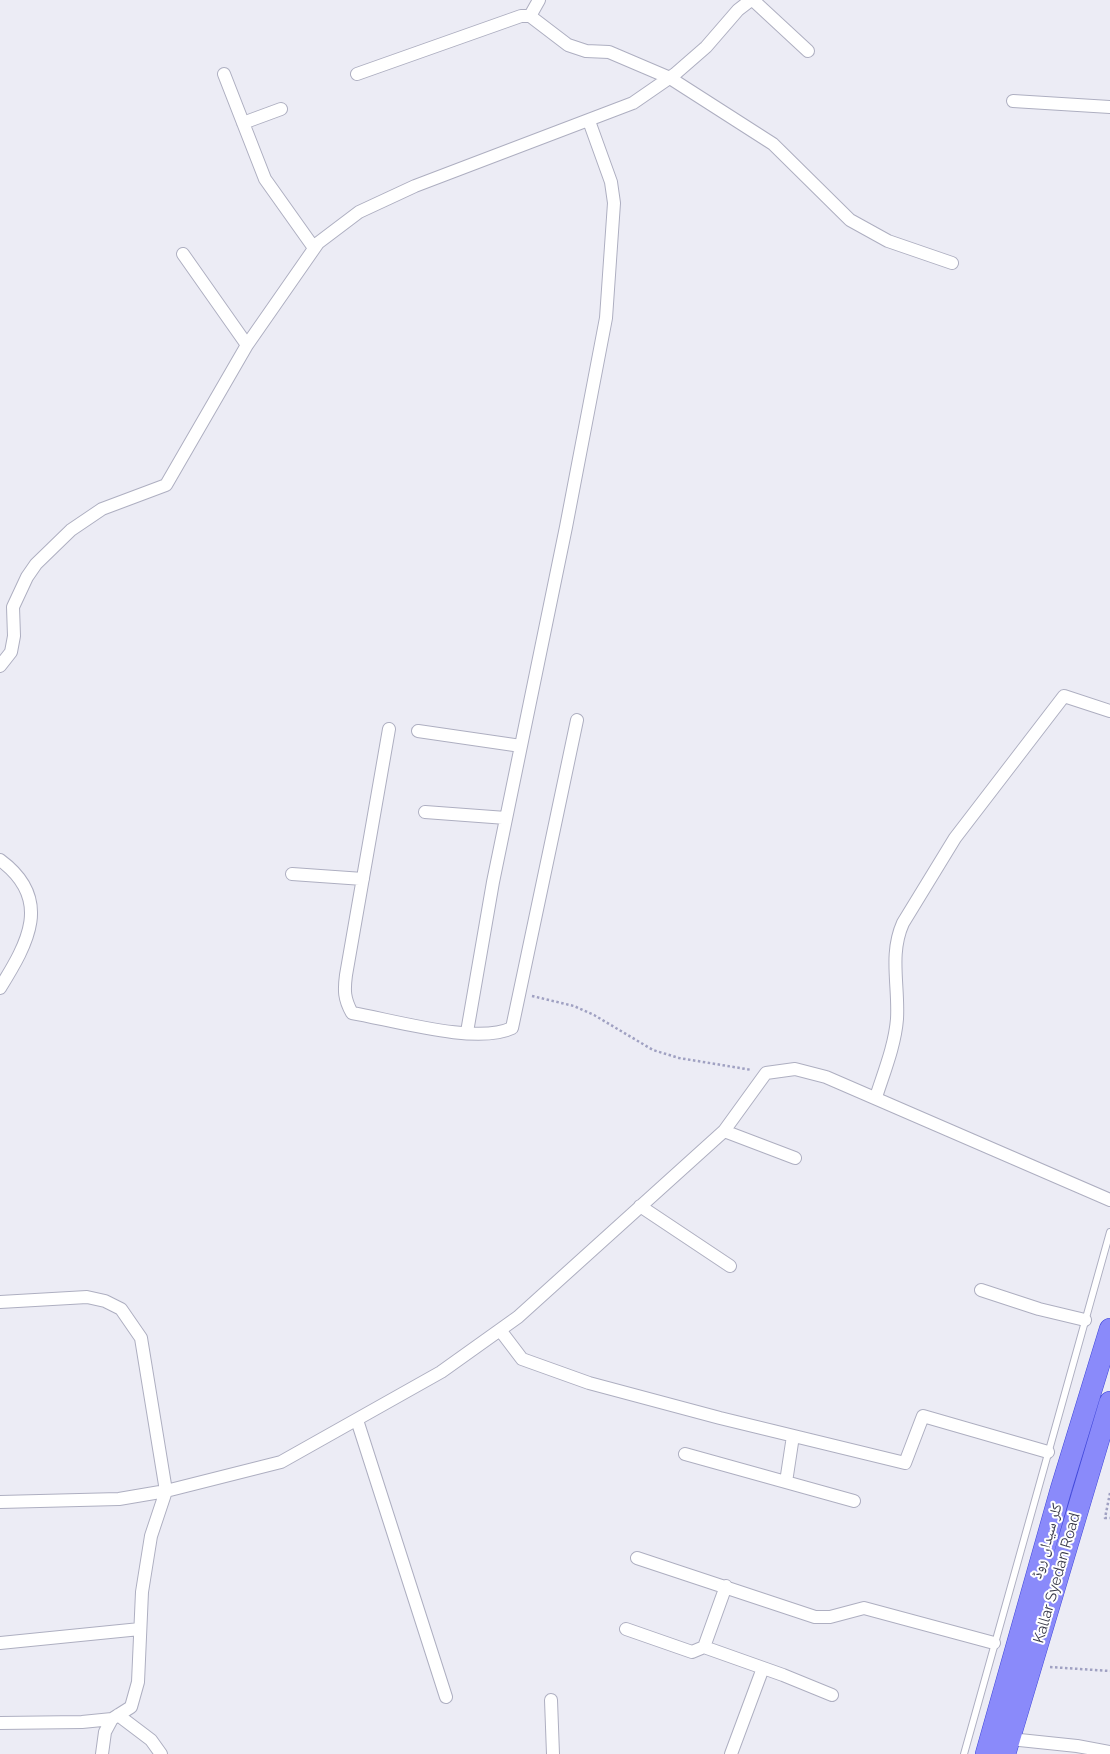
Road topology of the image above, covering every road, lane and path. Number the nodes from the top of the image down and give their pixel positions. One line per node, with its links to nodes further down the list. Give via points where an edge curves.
1 (539, 0): 3 (street)
2 (752, 0): 4 (street); 7 (street)
3 (530, 16): 6 (street, via 521,16); 7 (street, via 568,45 586,51 609,52)
4 (808, 52)
5 (224, 74): 12 (street)
6 (357, 74)
7 (670, 78): 11 (street, via 633,103); 15 (street, via 774,144 850,220 888,242)
8 (1013, 102): 9 (street)
9 (1110, 107)
10 (281, 109): 12 (street)
11 (589, 120): 13 (street, via 415,186 359,212); 22 (street, via 611,182 614,202 606,318)
12 (243, 123): 13 (street, via 265,179)
13 (314, 248): 16 (street)
14 (183, 254): 16 (street)
15 (952, 263)
16 (247, 345): 17 (street, via 166,485 102,509 71,530 36,564 13,607 11,652)
17 (0, 666)
18 (1110, 711): 32 (street, via 1064,696 956,838 922,892 897,937 897,1020)
19 (577, 720): 29 (street)
20 (389, 729): 27 (street)
21 (418, 731): 22 (street)
22 (521, 746): 24 (street)
23 (425, 812): 24 (street)
24 (506, 818): 30 (street)
25 (0, 860): 28 (street, via 22,881 31,900 33,915 20,956)
26 (292, 874): 27 (street)
27 (363, 879): 30 (street, via 344,991 352,1013)
28 (0, 988)
29 (521, 994): 30 (street, via 512,1028 488,1035); 31 (path, via 574,1006 653,1050)
30 (467, 1032)
31 (766, 1073): 32 (street, via 795,1069 826,1077); 33 (street)
32 (876, 1097): 35 (street)
33 (724, 1130): 34 (street); 36 (street)
34 (795, 1158)
35 (1110, 1200)
36 (640, 1206): 38 (street); 43 (street)
37 (1110, 1232): 41 (lane)
38 (730, 1266)
39 (982, 1290): 41 (street)
40 (0, 1302): 51 (street, via 87,1297 121,1309 141,1338)
41 (1085, 1320): 48 (lane)
42 (1110, 1329): 78 (highway, کلر سیداں روڈ)
43 (500, 1330): 45 (street, via 441,1372); 47 (street, via 522,1358 581,1380)
44 (1110, 1402): 46 (highway, Kallar Syedan Road)
45 (356, 1420): 51 (street, via 281,1462); 67 (street)
46 (1105, 1433): 63 (highway, Kallar Syedan Road)
47 (793, 1436): 48 (street, via 905,1463 923,1416); 50 (street)
48 (1048, 1452): 61 (lane)
49 (685, 1454): 50 (street)
50 (786, 1482): 53 (street)
51 (166, 1491): 54 (street, via 120,1499); 58 (street, via 151,1536)
52 (1110, 1493): 55 (path, via 1105,1518)
53 (854, 1501)
54 (0, 1502)
55 (1110, 1518)
56 (637, 1558): 57 (street)
57 (726, 1586): 61 (street, via 815,1617 830,1617 864,1608); 62 (street)
58 (140, 1629): 60 (street); 69 (street, via 138,1682 131,1707)
59 (626, 1629): 62 (street, via 692,1652)
60 (0, 1643)
61 (994, 1643): 77 (lane)
62 (704, 1647): 64 (street)
63 (1031, 1665): 65 (path); 71 (highway, Kallar Syedan Road)
64 (763, 1668): 66 (street); 76 (street)
65 (1110, 1671)
66 (832, 1695)
67 (446, 1697)
68 (551, 1700): 75 (street)
69 (115, 1717): 70 (street, via 82,1722); 73 (street, via 105,1732); 74 (street, via 151,1740)
70 (0, 1723)
71 (1007, 1746): 72 (street, via 1078,1746)
72 (1110, 1752)
73 (102, 1754)
74 (161, 1754)
75 (553, 1754)
76 (731, 1754)
77 (964, 1754)
78 (986, 1754)

